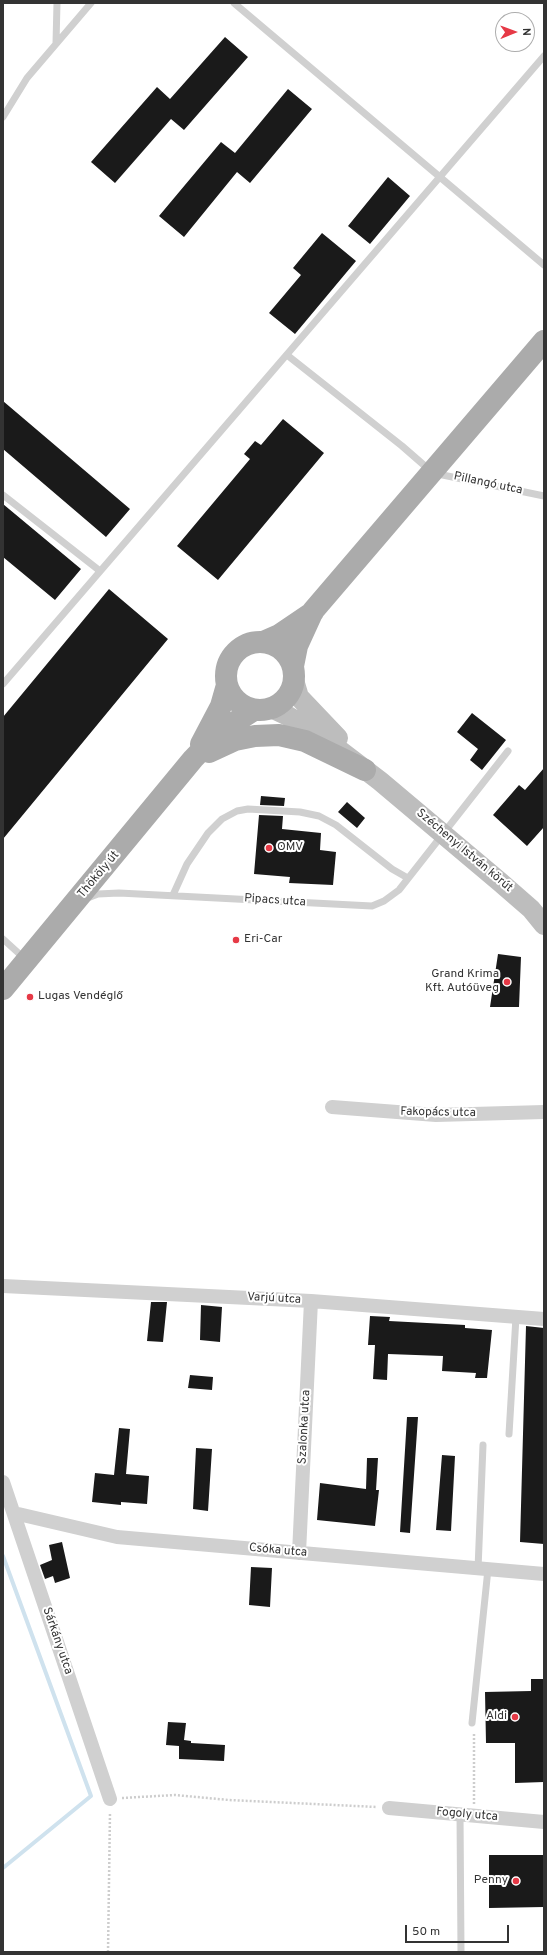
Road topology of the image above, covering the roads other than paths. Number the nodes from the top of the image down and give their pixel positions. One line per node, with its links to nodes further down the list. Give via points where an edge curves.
1 (57, 3): 4 (lane)
2 (91, 3): 4 (lane)
3 (234, 3): 7 (lane)
4 (56, 43): 6 (lane, via 27,78)
5 (544, 56): 7 (lane)
6 (3, 117)
7 (440, 177): 8 (lane); 10 (lane)
8 (544, 265)
9 (544, 341): 11 (main road)
10 (287, 354): 11 (lane); 14 (lane)
11 (433, 473): 13 (lane, Pillangó utca); 15 (main road)
12 (3, 495): 14 (lane)
13 (544, 496)
14 (100, 571): 18 (lane)
15 (313, 611): 16 (main road, Thököly út, via 279,635); 17 (main road, Thököly út, via 297,646)
16 (263, 642): 17 (main road, via 276,646 286,654); 19 (main road, Thököly út, via 245,646 234,654 228,666)
17 (293, 673): 20 (main road, Thököly út, via 290,692 282,702); 23 (street, Széchenyi István körút, via 299,697)
18 (3, 684)
19 (227, 685): 20 (main road, via 239,701); 22 (main road, Thököly út, via 221,706)
20 (263, 709): 22 (main road, Thököly út, via 218,733); 23 (street, Széchenyi István körút, via 288,716 325,739)
21 (508, 751): 24 (lane, Pipacs utca)
22 (193, 759): 23 (main road, via 235,740 279,735 305,741); 27 (main road, Thököly út)
23 (373, 776): 24 (street, Széchenyi István körút)
24 (443, 833): 25 (lane, Pipacs utca); 28 (street, Széchenyi István körút, via 531,909)
25 (406, 878): 26 (lane, Pipacs utca, via 398,890 384,901 372,906); 26 (lane, via 336,825 319,816 300,812 248,809 237,811 222,819 208,833 187,864)
26 (173, 895): 27 (lane, Pipacs utca, via 98,894)
27 (75, 902): 30 (main road, Thököly út)
28 (544, 924)
29 (3, 939): 30 (lane)
30 (27, 961): 31 (main road, Thököly út)
31 (3, 989)
32 (332, 1107): 33 (street, Fakopács utca, via 436,1115)
33 (544, 1112)
34 (3, 1286): 35 (street, Varjú utca)
35 (311, 1301): 36 (street, Varjú utca); 42 (street, Szalonka utca)
36 (516, 1317): 37 (street, Varjú utca); 38 (lane)
37 (544, 1319)
38 (509, 1434)
39 (483, 1445): 43 (lane)
40 (3, 1482): 41 (street, Sárkány utca)
41 (14, 1513): 42 (street, Csóka utca, via 117,1537); 46 (street, Sárkány utca)
42 (299, 1553): 43 (street, Csóka utca)
43 (483, 1569): 44 (street, Csóka utca); 45 (lane)
44 (544, 1574)
45 (472, 1723)
46 (110, 1799)
47 (389, 1808): 48 (street, Fogoly utca)
48 (466, 1814): 49 (street, Fogoly utca); 50 (lane)
49 (544, 1822)
50 (461, 1952)

